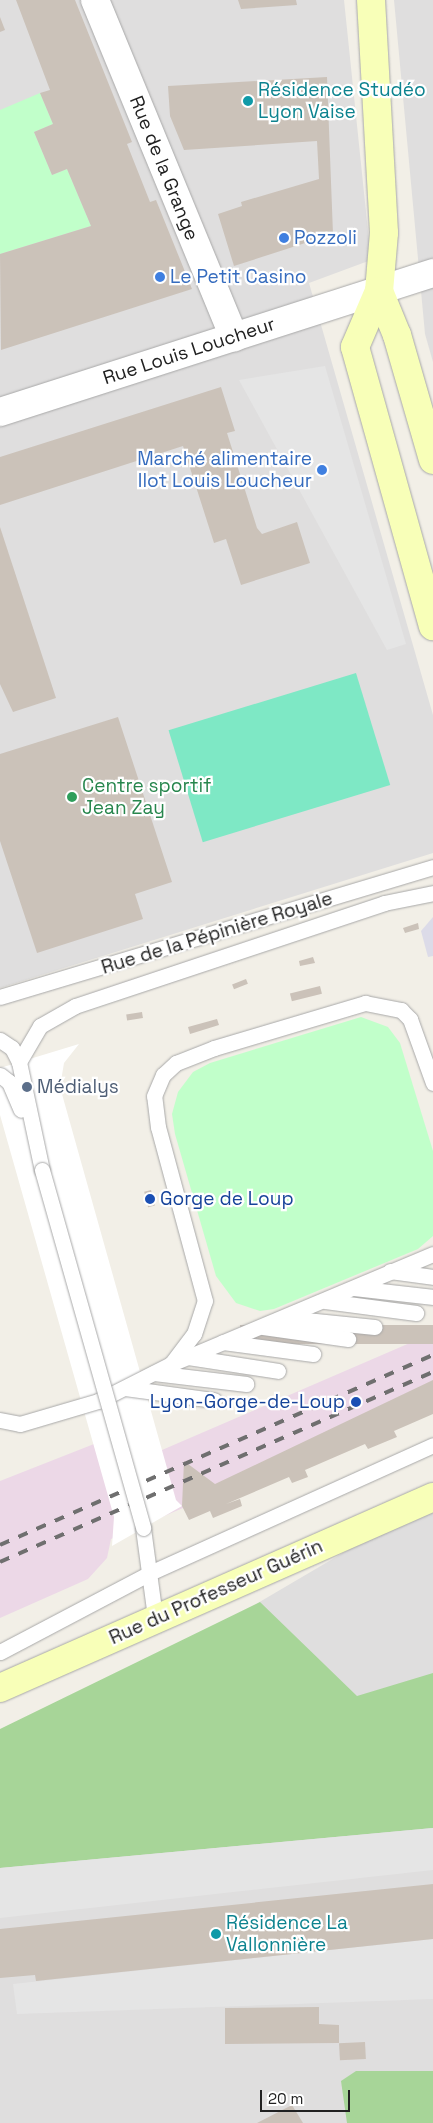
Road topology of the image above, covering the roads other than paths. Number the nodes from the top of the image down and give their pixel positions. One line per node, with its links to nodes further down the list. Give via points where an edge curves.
1 (95, 0): 5 (street, Rue de la Grange)
2 (371, 0): 4 (main road, via 384,233)
3 (433, 273): 4 (street, Rue Louis Loucheur)
4 (379, 291): 5 (street, Rue Louis Loucheur); 7 (main road, via 397,335); 8 (main road, via 355,347)
5 (234, 337): 6 (street, Rue Louis Loucheur)
6 (0, 412)
7 (433, 460)
8 (433, 626)
9 (433, 867): 11 (lane, Rue de la Pépinière Royale, via 45,987)
10 (433, 894): 13 (lane, via 384,903 75,1006 40,1026)
11 (0, 997)
12 (2, 1042): 13 (lane)
13 (19, 1062): 16 (lane)
14 (0, 1075): 16 (lane, via 9,1082)
15 (433, 1083): 31 (lane, via 410,1019 401,1010 365,1003 214,1048 176,1063 163,1075 155,1088 156,1115 205,1301 194,1334)
16 (29, 1128): 40 (lane, bridge, via 144,1528)
17 (433, 1254): 18 (lane)
18 (389, 1271): 19 (lane); 20 (lane)
19 (433, 1277)
20 (354, 1288): 21 (lane); 22 (lane)
21 (433, 1297)
22 (324, 1300): 23 (lane); 24 (lane)
23 (416, 1313)
24 (285, 1318): 25 (lane); 26 (lane)
25 (257, 1326): 27 (lane); 28 (lane)
26 (375, 1327)
27 (348, 1339)
28 (222, 1342): 29 (lane); 30 (lane)
29 (313, 1354)
30 (188, 1357): 31 (lane); 32 (lane)
31 (171, 1364): 33 (lane)
32 (278, 1371)
33 (154, 1373): 34 (lane); 35 (lane)
34 (246, 1384)
35 (125, 1388): 36 (lane); 37 (lane, via 43,1420 20,1424)
36 (214, 1400)
37 (0, 1420)
38 (433, 1444): 40 (lane)
39 (433, 1497): 41 (main road, Rue du Professeur Guérin)
40 (152, 1572): 41 (lane); 42 (lane)
41 (155, 1617): 43 (main road, Rue du Professeur Guérin)
42 (0, 1652)
43 (0, 1688)

